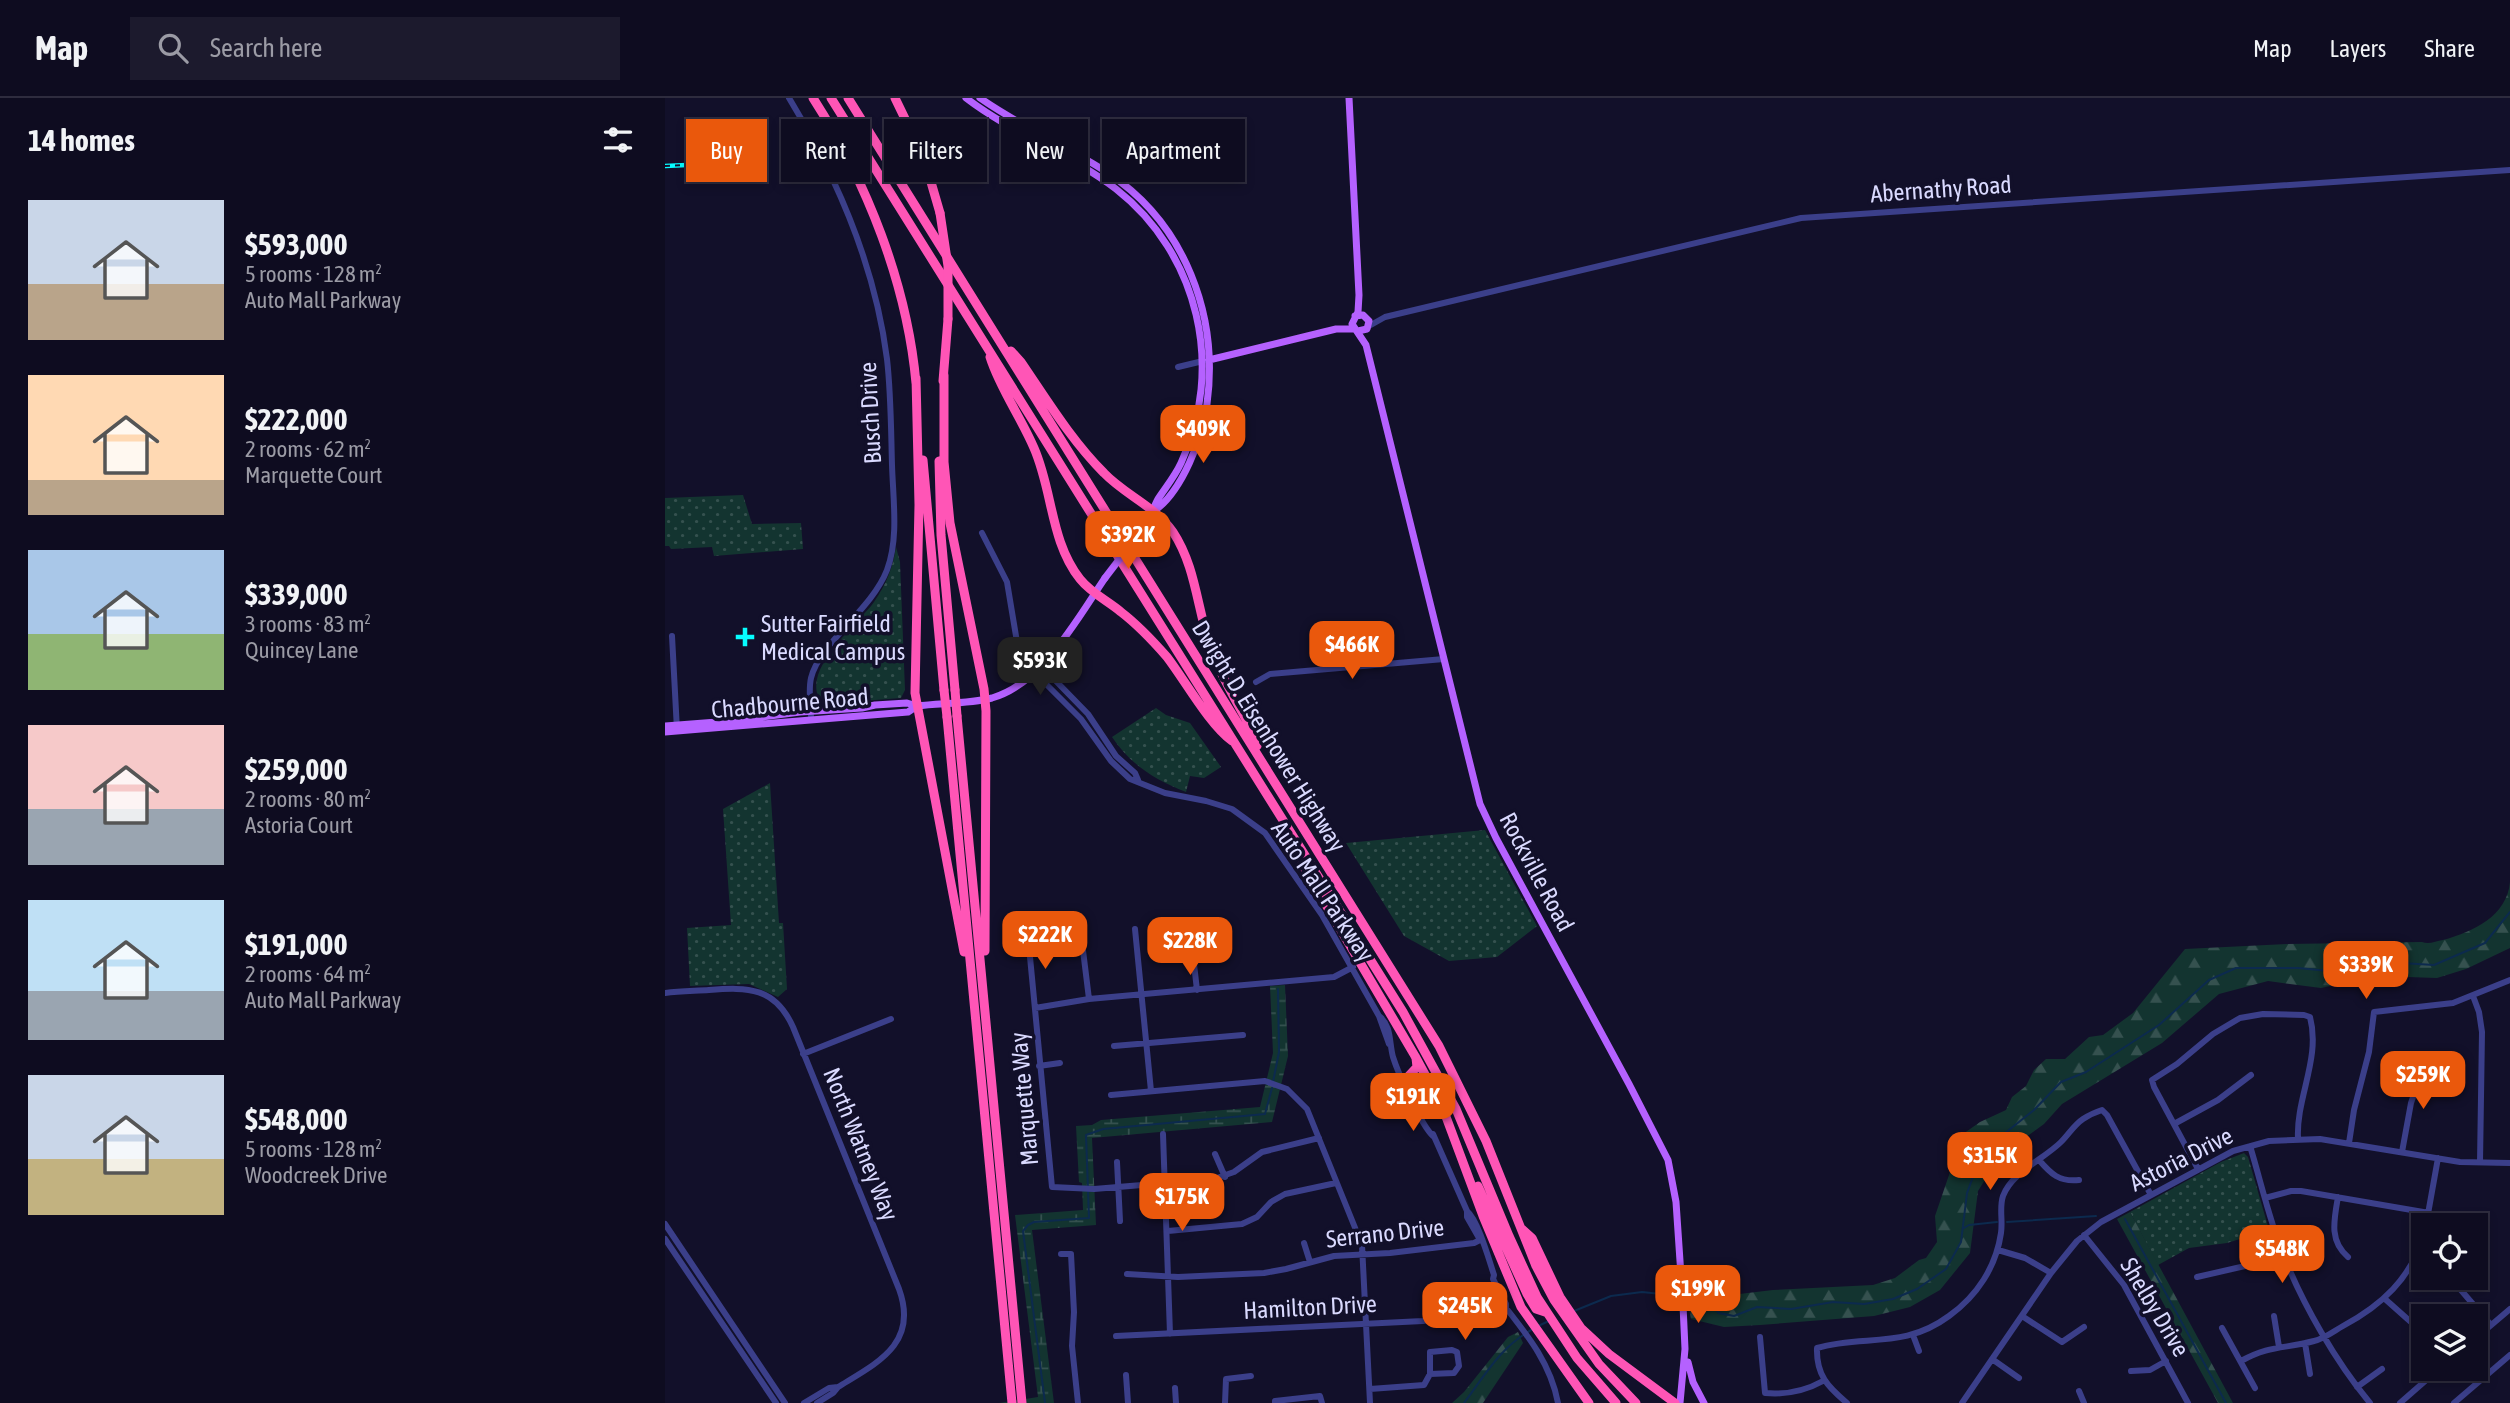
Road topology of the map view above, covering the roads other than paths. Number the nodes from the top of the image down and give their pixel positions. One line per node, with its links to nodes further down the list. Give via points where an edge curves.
1 (789, 98): 32 (street, Busch Drive, via 836,185 865,258 884,337 890,410 894,527 888,566 869,602 817,664 810,684)
2 (813, 98): 21 (highway, via 872,213 899,292)
3 (831, 98): 16 (highway, Dwight D. Eisenhower Highway)
4 (848, 98): 15 (highway, Dwight D. Eisenhower Highway)
5 (895, 98): 20 (highway, bridge, via 924,158 940,213 948,266)
6 (966, 98): 18 (main road, via 1106,182 1144,215 1188,283)
7 (980, 98): 18 (main road, via 1110,175 1150,209 1175,243 1194,281 1205,315)
8 (1349, 98): 10 (main road)
9 (2510, 170): 12 (street, Abernathy Road, via 1801,218)
10 (1359, 295): 11 (main road); 13 (main road)
11 (1366, 316): 12 (street, Abernathy Road); 13 (main road); 14 (main road)
12 (1385, 317): 14 (street, Abernathy Road)
13 (1355, 324): 14 (main road); 17 (main road, Rockville Road); 18 (main road)
14 (1368, 327): 17 (main road, Rockville Road)
15 (999, 339): 22 (highway, via 1094,463); 37 (highway, Dwight D. Eisenhower Highway)
16 (987, 345): 24 (highway, via 995,372 1040,464 1062,549); 36 (highway, Dwight D. Eisenhower Highway)
17 (1366, 345): 26 (main road, Rockville Road)
18 (1207, 360): 19 (street); 22 (main road, Chadbourne Road, via 1191,438)
19 (1178, 367)
20 (944, 375): 29 (highway, via 939,497); 30 (highway, via 950,523)
21 (916, 378): 29 (highway); 31 (highway)
22 (1154, 512): 24 (main road, Chadbourne Road, bridge); 37 (highway, via 1173,531 1185,555 1210,647 1254,734)
23 (982, 533): 27 (street, Auto Mall Parkway, via 1007,582 1018,649)
24 (1096, 593): 27 (main road, Chadbourne Road); 36 (highway, via 1156,645 1220,733)
25 (672, 636): 34 (street)
26 (1444, 659): 28 (street, via 1270,674); 133 (main road, Rockville Road, via 1487,821 1668,1160 1676,1202)
27 (1038, 669): 30 (main road, Chadbourne Road, via 1009,691); 43 (street, Auto Mall Parkway, via 1130,779 1165,793 1219,804 1255,823 1282,855)
28 (1256, 682)
29 (950, 690): 46 (highway, bridge, via 957,716); 52 (highway, bridge, via 947,717)
30 (985, 699): 31 (main road, Chadbourne Road); 46 (highway)
31 (917, 706): 32 (main road, Chadbourne Road, via 908,712); 52 (highway)
32 (811, 716): 34 (main road, Chadbourne Road)
33 (665, 726): 34 (main road, Chadbourne Road)
34 (677, 728): 35 (main road, Chadbourne Road)
35 (665, 732)
36 (1234, 743): 38 (highway, Dwight D. Eisenhower Highway)
37 (1260, 758): 117 (highway, Dwight D. Eisenhower Highway, via 1439,1046 1486,1141 1537,1266)
38 (1297, 844): 58 (highway, via 1302,864); 113 (highway, Dwight D. Eisenhower Highway, via 1439,1073)
39 (1189, 922): 45 (street)
40 (1135, 929): 48 (street)
41 (1081, 934): 50 (street)
42 (1028, 936): 51 (street, Marquette Way)
43 (1353, 967): 45 (street, via 1334,976); 63 (street, Auto Mall Parkway, via 1384,1020)
44 (2510, 980): 49 (street)
45 (1196, 990): 48 (street)
46 (984, 991): 159 (highway)
47 (665, 993): 57 (street, North Watney Way, via 741,988 762,993 783,1009)
48 (1143, 995): 50 (street); 55 (street)
49 (2473, 996): 72 (street, via 2374,1012); 79 (street, via 2482,1023)
50 (1089, 999): 51 (street)
51 (1035, 1008): 61 (street, Marquette Way)
52 (976, 1013): 158 (highway)
53 (891, 1019): 57 (street)
54 (1243, 1035): 55 (street)
55 (1147, 1044): 56 (street); 65 (street)
56 (1114, 1046)
57 (803, 1054): 148 (street, North Watney Way, via 904,1307 905,1319 894,1347)
58 (1415, 1056): 63 (highway, via 1417,1068); 64 (highway)
59 (1060, 1063): 61 (street)
60 (2424, 1065): 74 (street)
61 (1039, 1066): 86 (street, Marquette Way, via 1052,1187)
62 (2251, 1075): 67 (street)
63 (1403, 1082): 64 (highway, via 1422,1080); 96 (street, Auto Mall Parkway)
64 (1432, 1086): 71 (highway)
65 (1151, 1091): 66 (street); 69 (street, via 1265,1082 1281,1086 1307,1109)
66 (1111, 1096)
67 (2174, 1124): 70 (street, via 2154,1087 2156,1076 2240,1018 2304,1014 2312,1024 2312,1049 2298,1112); 81 (street)
68 (1163, 1134): 85 (street)
69 (1319, 1138): 82 (street, via 1262,1152); 84 (street)
70 (2298, 1138): 72 (street, Astoria Drive); 73 (street, Astoria Drive)
71 (1456, 1140): 113 (highway, via 1527,1294 1536,1310); 120 (highway)
72 (2349, 1143): 74 (street, Astoria Drive)
73 (2250, 1146): 81 (street, Astoria Drive); 89 (street)
74 (2402, 1152): 76 (street, Astoria Drive)
75 (1216, 1154): 82 (street)
76 (2438, 1158): 79 (street, Astoria Drive); 90 (street)
77 (2039, 1160): 83 (street, via 2059,1179); 87 (street, via 2083,1119 2102,1111); 98 (street, via 2004,1194)
78 (1117, 1162): 86 (street)
79 (2480, 1162): 80 (street, Astoria Drive)
80 (2510, 1163)
81 (2198, 1169): 87 (street, Astoria Drive)
82 (1225, 1177): 85 (street)
83 (2079, 1180)
84 (1336, 1183): 93 (street, via 1285,1194 1241,1224); 100 (street)
85 (1165, 1184): 86 (street); 93 (street)
86 (1118, 1187): 91 (street)
87 (2151, 1195): 94 (street, Astoria Drive)
88 (2338, 1197): 89 (street, via 2291,1191); 90 (street); 102 (street, via 2335,1237 2339,1250)
89 (2265, 1198): 101 (street)
90 (2429, 1213)
91 (1120, 1221)
92 (665, 1224): 114 (street)
93 (1168, 1231): 107 (street)
94 (2084, 1235): 105 (street, Astoria Drive); 137 (street, Shelby Drive, via 2124,1285)
95 (665, 1239): 114 (street)
96 (1481, 1240): 100 (street, Serrano Drive); 109 (street, Auto Mall Parkway)
97 (1304, 1243): 103 (street)
98 (1998, 1250): 105 (street); 126 (street, via 1982,1282 1963,1304)
99 (1061, 1254): 160 (street, via 1071,1254)
100 (1363, 1254): 103 (street, Serrano Drive); 119 (street)
101 (2283, 1255): 108 (street); 130 (street)
102 (2348, 1257)
103 (1310, 1262): 107 (street, Serrano Drive, via 1264,1273)
104 (2411, 1266): 111 (street)
105 (2051, 1273): 115 (street, Astoria Drive)
106 (1127, 1274): 107 (street, Serrano Drive)
107 (1170, 1276): 125 (street)
108 (2197, 1277)
109 (1499, 1288): 119 (street, Hamilton Drive, via 1445,1317); 120 (street, Auto Mall Parkway, via 1506,1308)
110 (2461, 1290): 121 (street)
111 (2385, 1299): 118 (street); 130 (street)
112 (2510, 1309): 121 (street)
113 (1545, 1312): 169 (highway, Dwight D. Eisenhower Highway)
114 (720, 1314): 154 (street); 155 (street)
115 (2022, 1316): 122 (street, via 2061,1342); 136 (street, Astoria Drive)
116 (2274, 1316): 132 (street)
117 (1570, 1319): 170 (highway, Dwight D. Eisenhower Highway, via 1599,1364); 171 (highway)
118 (2411, 1321)
119 (1366, 1323): 125 (street, Hamilton Drive); 151 (street)
120 (1525, 1323): 128 (highway)
121 (2491, 1325): 124 (street)
122 (2084, 1327)
123 (2222, 1328): 138 (street)
124 (2488, 1328)
125 (1170, 1334): 127 (street, Hamilton Drive)
126 (1913, 1335): 134 (street); 146 (street, via 1817,1348)
127 (1116, 1336)
128 (1535, 1336): 167 (street); 168 (highway)
129 (1760, 1336): 146 (street, via 1765,1393 1807,1390)
130 (2325, 1336): 131 (street); 149 (street)
131 (2305, 1343): 132 (street); 142 (street)
132 (2279, 1347): 138 (street)
133 (1685, 1349): 172 (main road, Rockville Road); 173 (main road, via 1692,1382)
134 (1919, 1351)
135 (2510, 1355): 180 (street)
136 (1992, 1359): 145 (street); 175 (street, Astoria Drive)
137 (2165, 1361): 140 (street, via 2150,1370); 177 (street, Shelby Drive)
138 (2241, 1361): 152 (street)
139 (2382, 1368): 149 (street)
140 (2131, 1371)
141 (1430, 1374): 141 (street, via 1457,1371 1457,1352 1430,1352); 151 (street, via 1424,1385)
142 (2310, 1374)
143 (1126, 1375): 161 (street)
144 (1251, 1376): 163 (street, via 1226,1379)
145 (2019, 1378)
146 (1823, 1381): 174 (street)
147 (2425, 1381): 179 (street)
148 (838, 1387): 156 (street, North Watney Way); 157 (street, North Watney Way)
149 (2357, 1387): 178 (street)
150 (1175, 1388): 162 (street)
151 (1370, 1388): 166 (street)
152 (2255, 1388)
153 (2079, 1391): 176 (street)
154 (776, 1403)
155 (785, 1403)
156 (804, 1403)
157 (817, 1403)
158 (1012, 1403)
159 (1022, 1403)
160 (1078, 1403)
161 (1128, 1403)
162 (1176, 1403)
163 (1225, 1403)
164 (1275, 1403): 165 (street, via 1320,1396)
165 (1322, 1403)
166 (1370, 1403)
167 (1558, 1403)
168 (1590, 1403)
169 (1616, 1403)
170 (1636, 1403)
171 (1675, 1403)
172 (1680, 1403)
173 (1704, 1403)
174 (1847, 1403)
175 (1962, 1403)
176 (2084, 1403)
177 (2188, 1403)
178 (2370, 1403)
179 (2400, 1403)
180 (2454, 1403)

